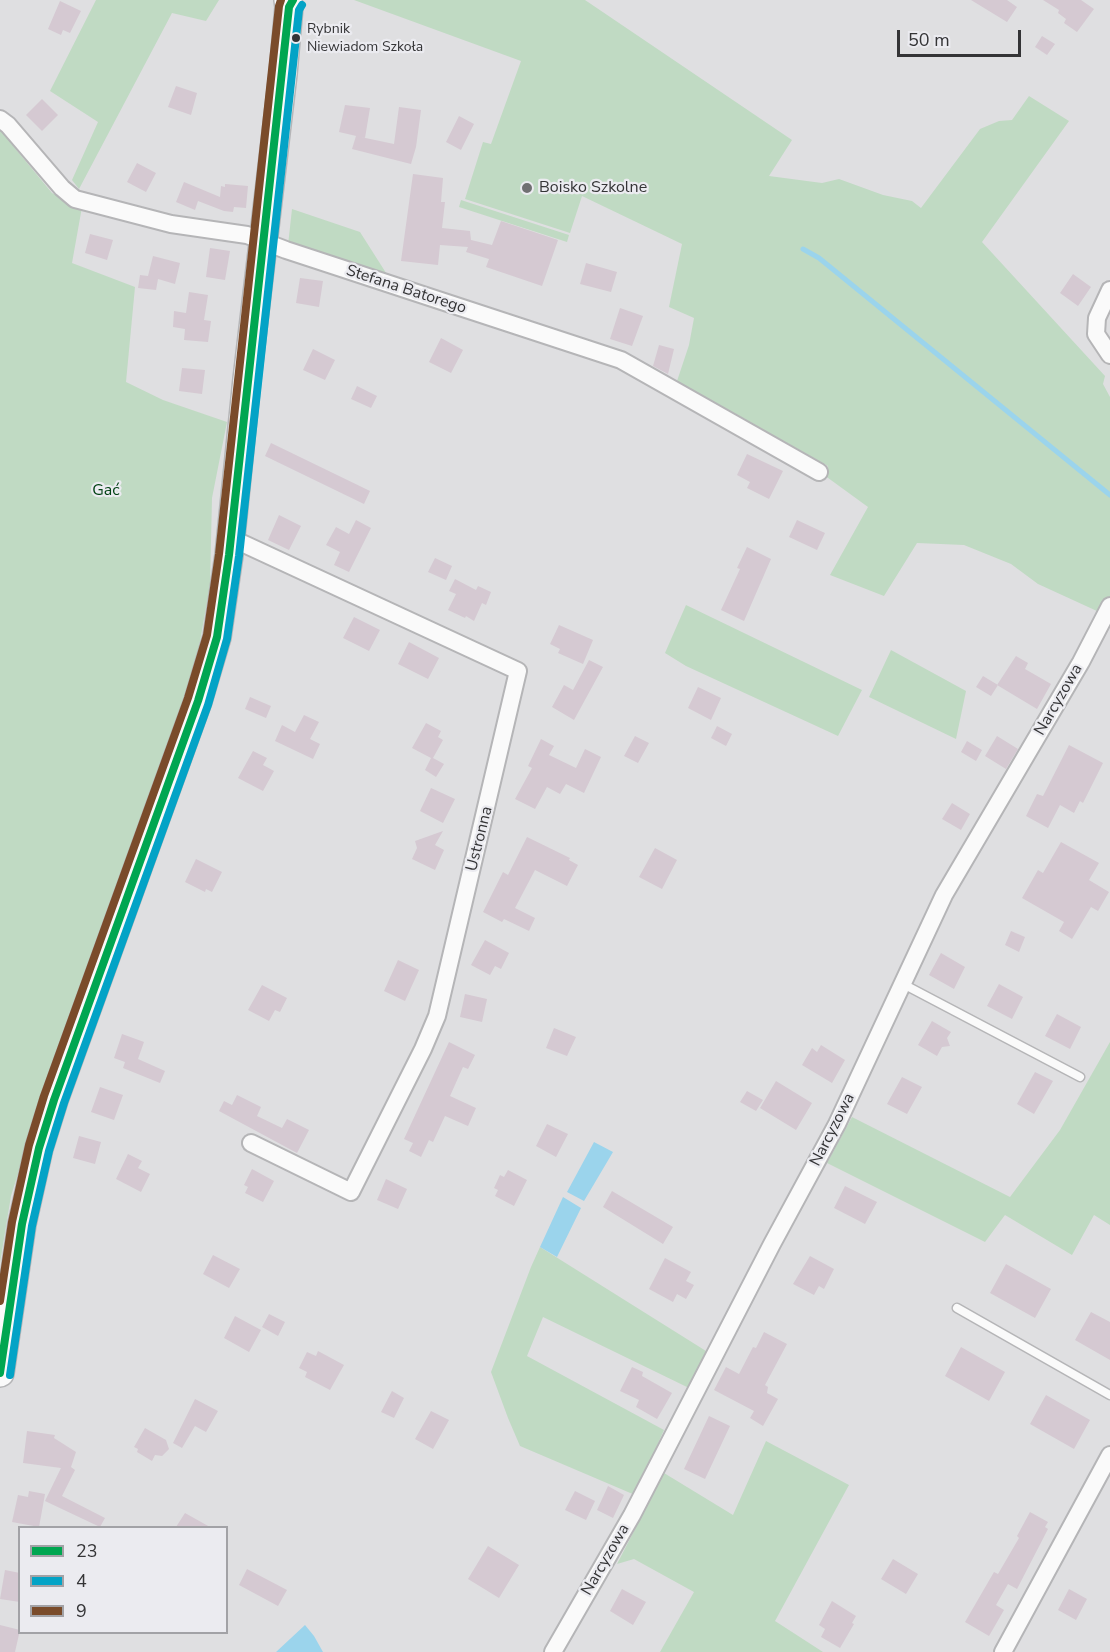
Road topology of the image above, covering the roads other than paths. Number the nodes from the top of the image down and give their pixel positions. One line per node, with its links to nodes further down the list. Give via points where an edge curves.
1 (290, 2): 3 (main road)
2 (0, 119): 3 (street, Stefana Batorego, via 75,199 171,224 247,235)
3 (262, 241): 6 (street, Stefana Batorego, via 621,360); 7 (main road)
4 (1110, 290): 5 (street, via 1097,318 1096,334)
5 (1110, 355)
6 (819, 472)
7 (231, 538): 11 (street, Ustronna, via 518,671 437,1016 351,1192); 13 (main road, via 223,603 208,671 39,1148 23,1215)
8 (1110, 606): 9 (street, Narcyzowa, via 944,895)
9 (903, 984): 10 (lane); 16 (street, Narcyzowa, via 830,1138 633,1515)
10 (1080, 1077)
11 (251, 1143)
12 (957, 1308): 14 (lane)
13 (0, 1373)
14 (1110, 1395)
15 (1110, 1455): 17 (street)
16 (553, 1652)
17 (1003, 1652)

